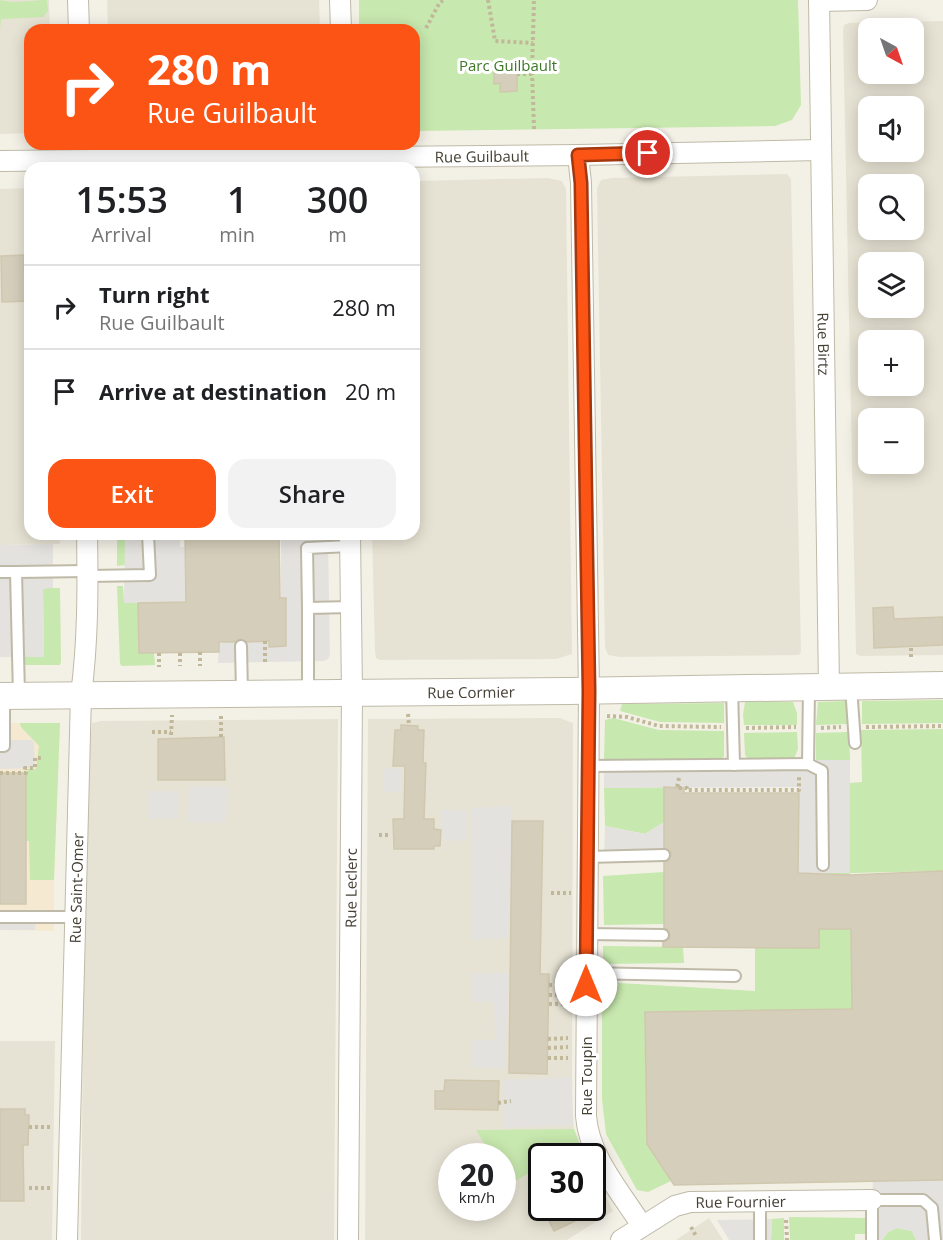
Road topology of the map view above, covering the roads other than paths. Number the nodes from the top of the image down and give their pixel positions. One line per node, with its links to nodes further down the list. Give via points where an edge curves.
1 (78, 0): 5 (street)
2 (340, 0): 6 (street)
3 (819, 0): 4 (street); 7 (street, Rue Birtz)
4 (867, 0)
5 (79, 24)
6 (341, 24)
7 (820, 150): 8 (street, Rue Guilbault); 22 (street, Rue Birtz)
8 (578, 155): 9 (street, Rue Guilbault); 24 (street, Rue Toupin)
9 (344, 156): 10 (street, Rue Guilbault)
10 (80, 157): 11 (street, Rue Guilbault)
11 (0, 161)
12 (87, 540): 17 (street, Rue Saint-Omer)
13 (148, 540): 17 (lane, via 150,575)
14 (350, 540): 18 (street, Rue Leclerc); 19 (lane, via 307,548)
15 (0, 572): 16 (lane)
16 (16, 572): 17 (lane); 29 (lane)
17 (88, 573): 28 (street, Rue Saint-Omer)
18 (351, 607): 19 (lane); 26 (street, Rue Leclerc)
19 (308, 608): 25 (lane)
20 (241, 646): 27 (lane)
21 (943, 685): 22 (street, Rue Cormier)
22 (830, 687): 23 (street, Rue Cormier); 30 (lane); 32 (lane)
23 (732, 688): 24 (street, Rue Cormier); 33 (lane)
24 (589, 691): 26 (street, Rue Cormier); 34 (street, Rue Toupin)
25 (308, 692): 26 (street, Rue Cormier); 27 (street, Rue Cormier)
26 (352, 692): 48 (street, Rue Leclerc)
27 (242, 693): 28 (street, Rue Cormier)
28 (81, 695): 29 (street, Rue Cormier); 39 (street, Rue Saint-Omer)
29 (8, 696): 31 (lane, via 4,746)
30 (855, 743)
31 (0, 746)
32 (808, 764): 33 (lane); 37 (lane, via 822,771)
33 (734, 765): 34 (lane)
34 (588, 766): 36 (street, Rue Toupin)
35 (664, 855): 36 (lane)
36 (587, 857): 40 (street, Rue Toupin)
37 (823, 865)
38 (0, 917): 39 (lane)
39 (75, 917): 47 (street, Rue Saint-Omer)
40 (587, 934): 41 (lane); 42 (street, Rue Toupin)
41 (663, 935)
42 (586, 973): 43 (lane); 46 (street, Rue Toupin, via 587,1130 597,1155)
43 (735, 976)
44 (760, 1200): 45 (street, Rue Fournier); 46 (street, Rue Fournier, via 690,1202 675,1206); 50 (lane)
45 (872, 1200): 51 (lane); 52 (lane, via 928,1203 934,1216)
46 (642, 1226): 49 (street, Rue Fournier)
47 (67, 1240)
48 (348, 1240)
49 (621, 1240)
50 (760, 1240)
51 (872, 1240)
52 (935, 1240)

